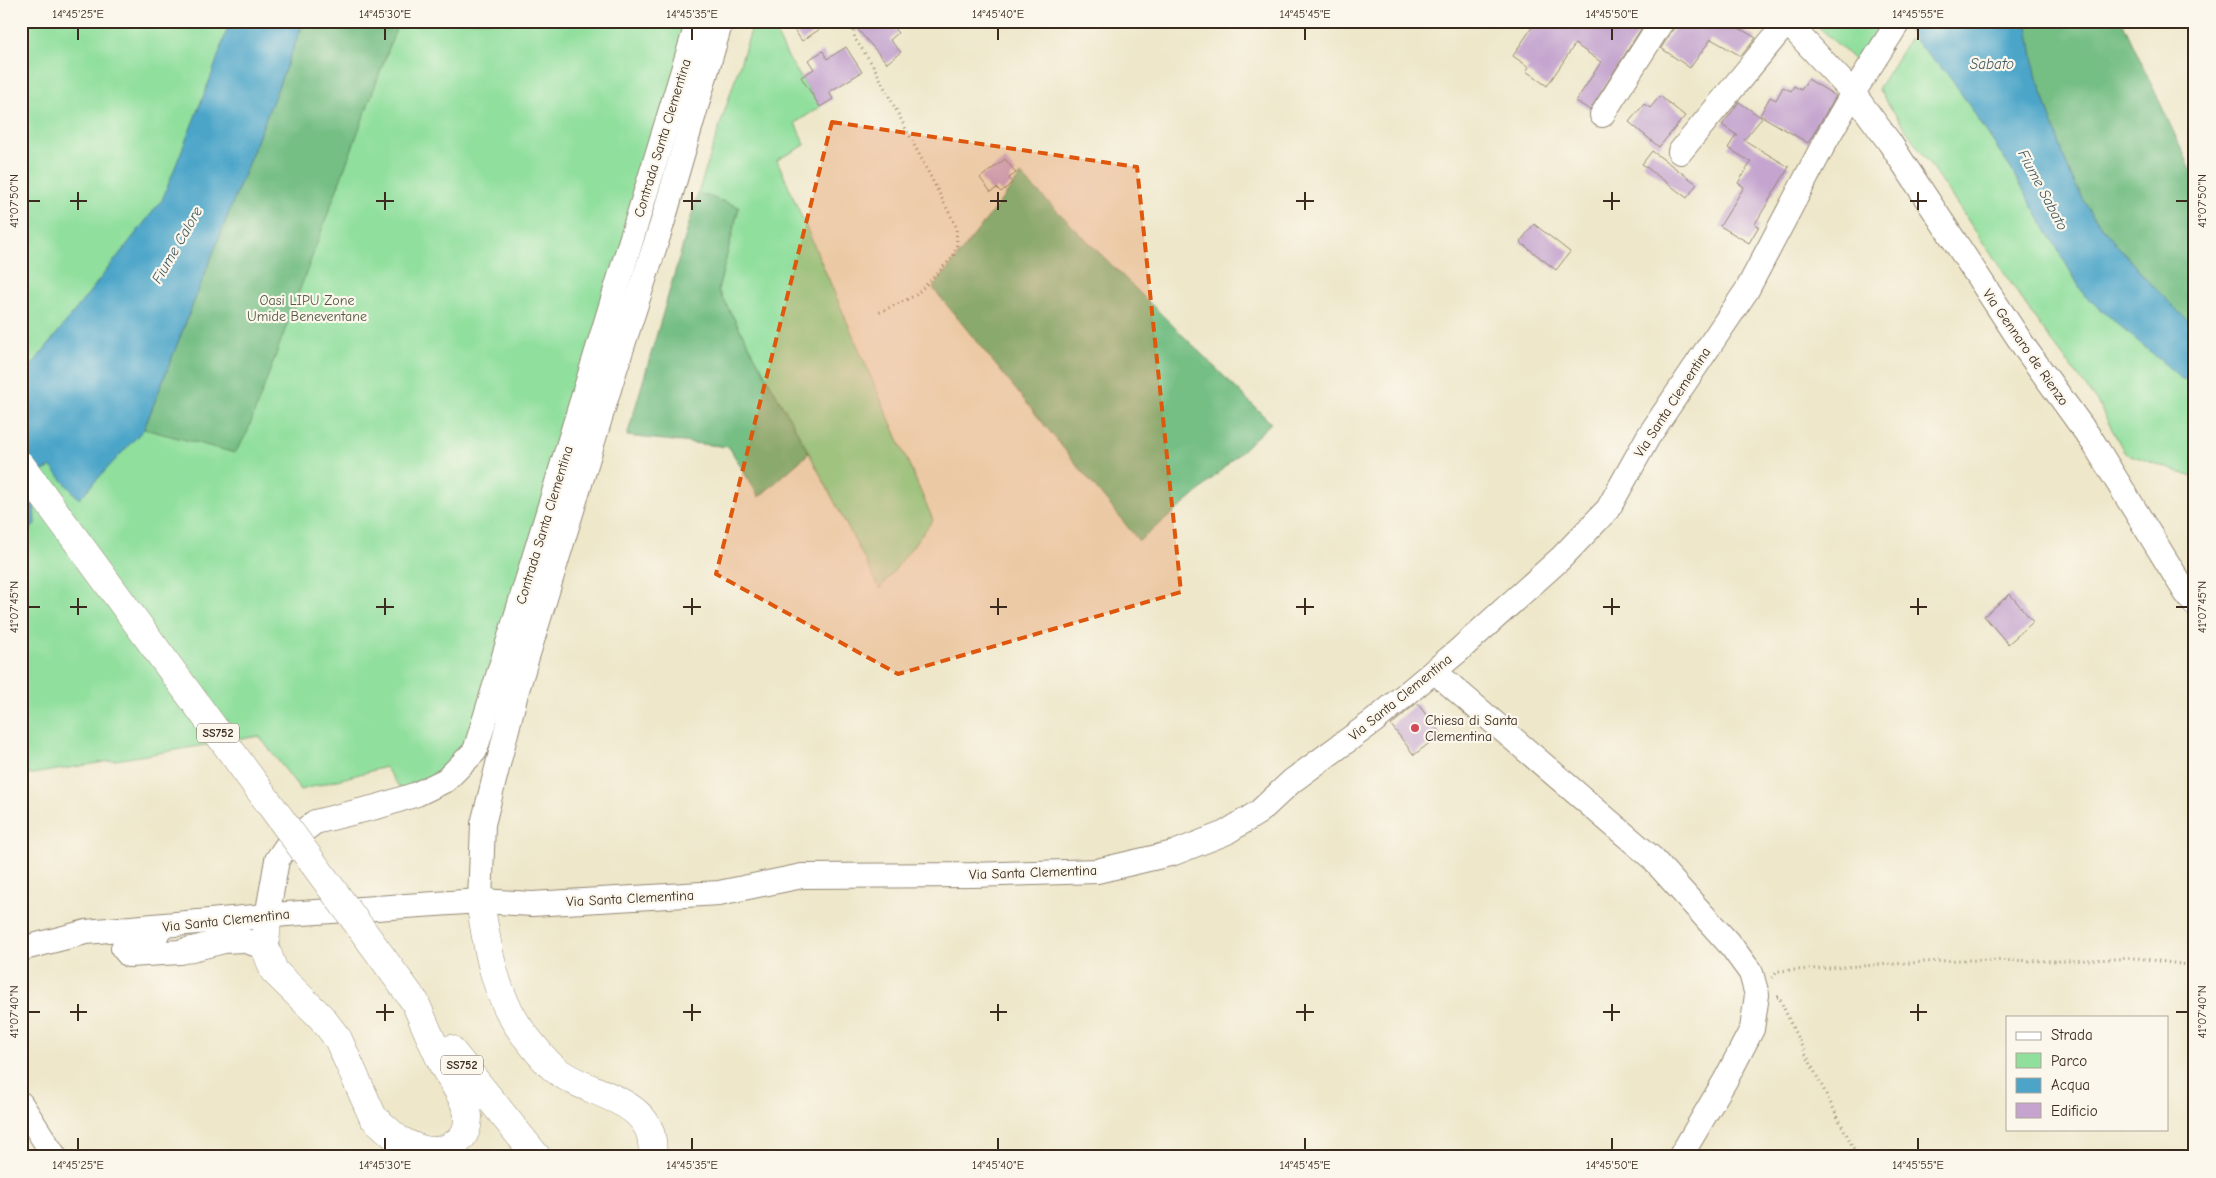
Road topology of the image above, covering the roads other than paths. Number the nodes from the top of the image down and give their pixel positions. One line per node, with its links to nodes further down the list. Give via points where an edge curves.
1 (698, 21): 13 (street, Contrada Santa Clementina, via 475,752 446,780 418,794 316,822 290,840 277,860)
2 (721, 21): 12 (street, Contrada Santa Clementina, via 662,224 516,693 483,824)
3 (1662, 21): 7 (street)
4 (1899, 21): 6 (street, Via Santa Clementina)
5 (1786, 22): 6 (street, Via Gennaro de Rienzo); 8 (street)
6 (1853, 93): 10 (street, Via Gennaro de Rienzo, via 2093,442); 11 (street, Via Santa Clementina, via 1747,290 1648,437 1608,509 1561,558)
7 (1602, 115)
8 (1680, 152)
9 (21, 465): 19 (highway, SS752, bridge)
10 (2195, 604)
11 (1434, 671): 12 (street, Via Santa Clementina, via 1292,781 1259,812 1225,833 1174,853 1097,871 802,876 719,893 532,904); 28 (street, via 1652,858 1732,947 1751,973 1756,995 1752,1029)
12 (480, 901): 13 (street, Via Santa Clementina); 23 (highway, via 489,959 522,1032 556,1070 631,1107 642,1117 649,1129)
13 (267, 917): 14 (street, Via Santa Clementina); 16 (highway)
14 (185, 925): 15 (street, Via Santa Clementina, via 86,932); 16 (street, via 123,948 129,955 153,954 242,940)
15 (63, 938): 17 (street, Via Santa Clementina); 18 (street, Via Santa Clementina, via 36,957)
16 (265, 947): 22 (highway, via 274,971 321,1017 338,1039 373,1117)
17 (21, 948)
18 (21, 963)
19 (415, 1002): 21 (highway, SS752); 22 (highway, via 466,1108 468,1123 465,1134 457,1142 435,1152 414,1148)
20 (21, 1104): 24 (street)
21 (512, 1127): 26 (highway, SS752); 27 (highway)
22 (394, 1137): 25 (highway)
23 (649, 1151)
24 (55, 1157)
25 (418, 1157)
26 (537, 1157)
27 (548, 1157)
28 (1680, 1157)

